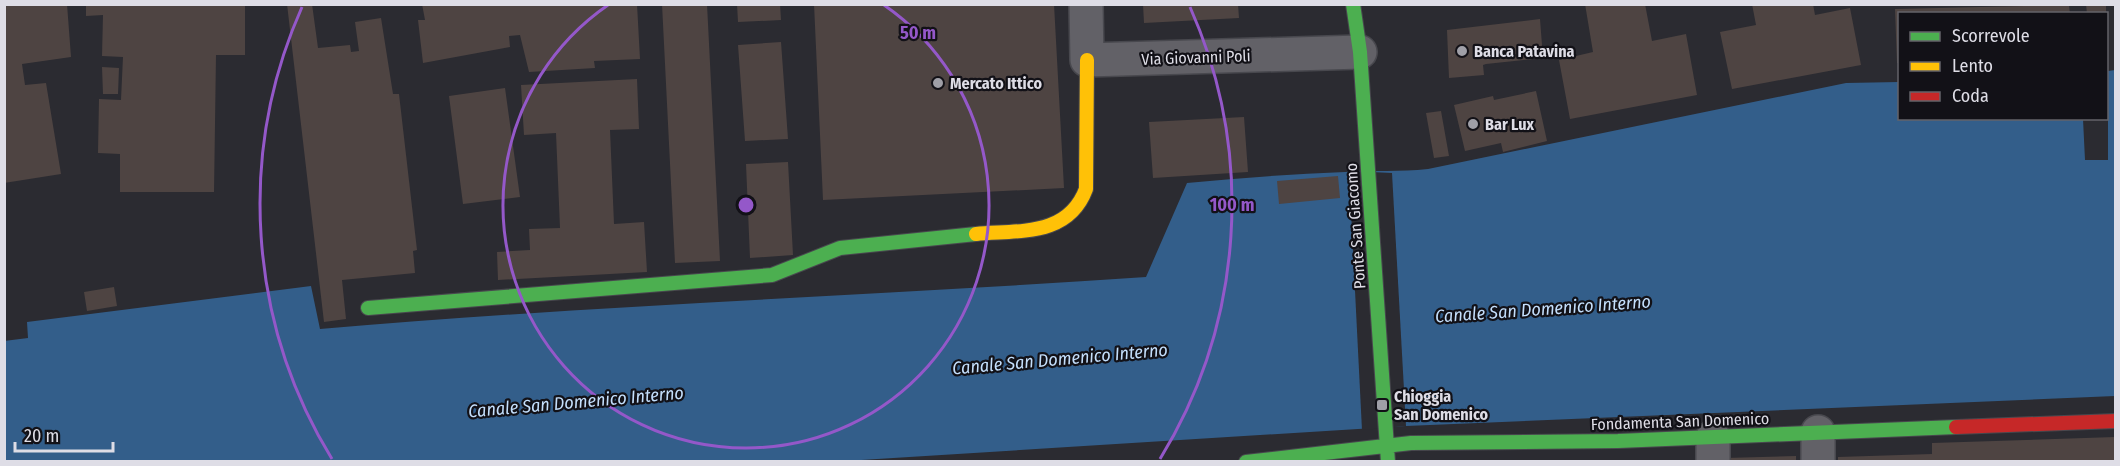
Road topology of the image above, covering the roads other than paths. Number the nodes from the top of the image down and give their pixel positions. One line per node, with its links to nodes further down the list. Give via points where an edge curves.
1 (1086, 4): 4 (street)
2 (1353, 4): 3 (street, Ponte San Giacomo)
3 (1360, 52): 4 (street, Via Giovanni Poli); 7 (street, Ponte San Giacomo)
4 (1087, 60): 5 (street, via 1086,189 1081,204 1051,227 840,248 771,275)
5 (368, 308)
6 (2115, 421): 8 (street, Fondamenta San Domenico)
7 (1386, 446): 11 (street, Fondamenta San Domenico, via 1411,443); 12 (street, Fondamenta San Domenico); 14 (street, Ponte San Giacomo)
8 (1818, 447): 9 (street, Fondamenta San Domenico)
9 (1713, 449): 10 (street, Fondamenta San Domenico)
10 (1618, 451): 11 (street, Fondamenta San Domenico)
11 (1511, 452)
12 (1287, 460): 13 (street, Fondamenta San Domenico)
13 (1246, 462)
14 (1388, 462)

